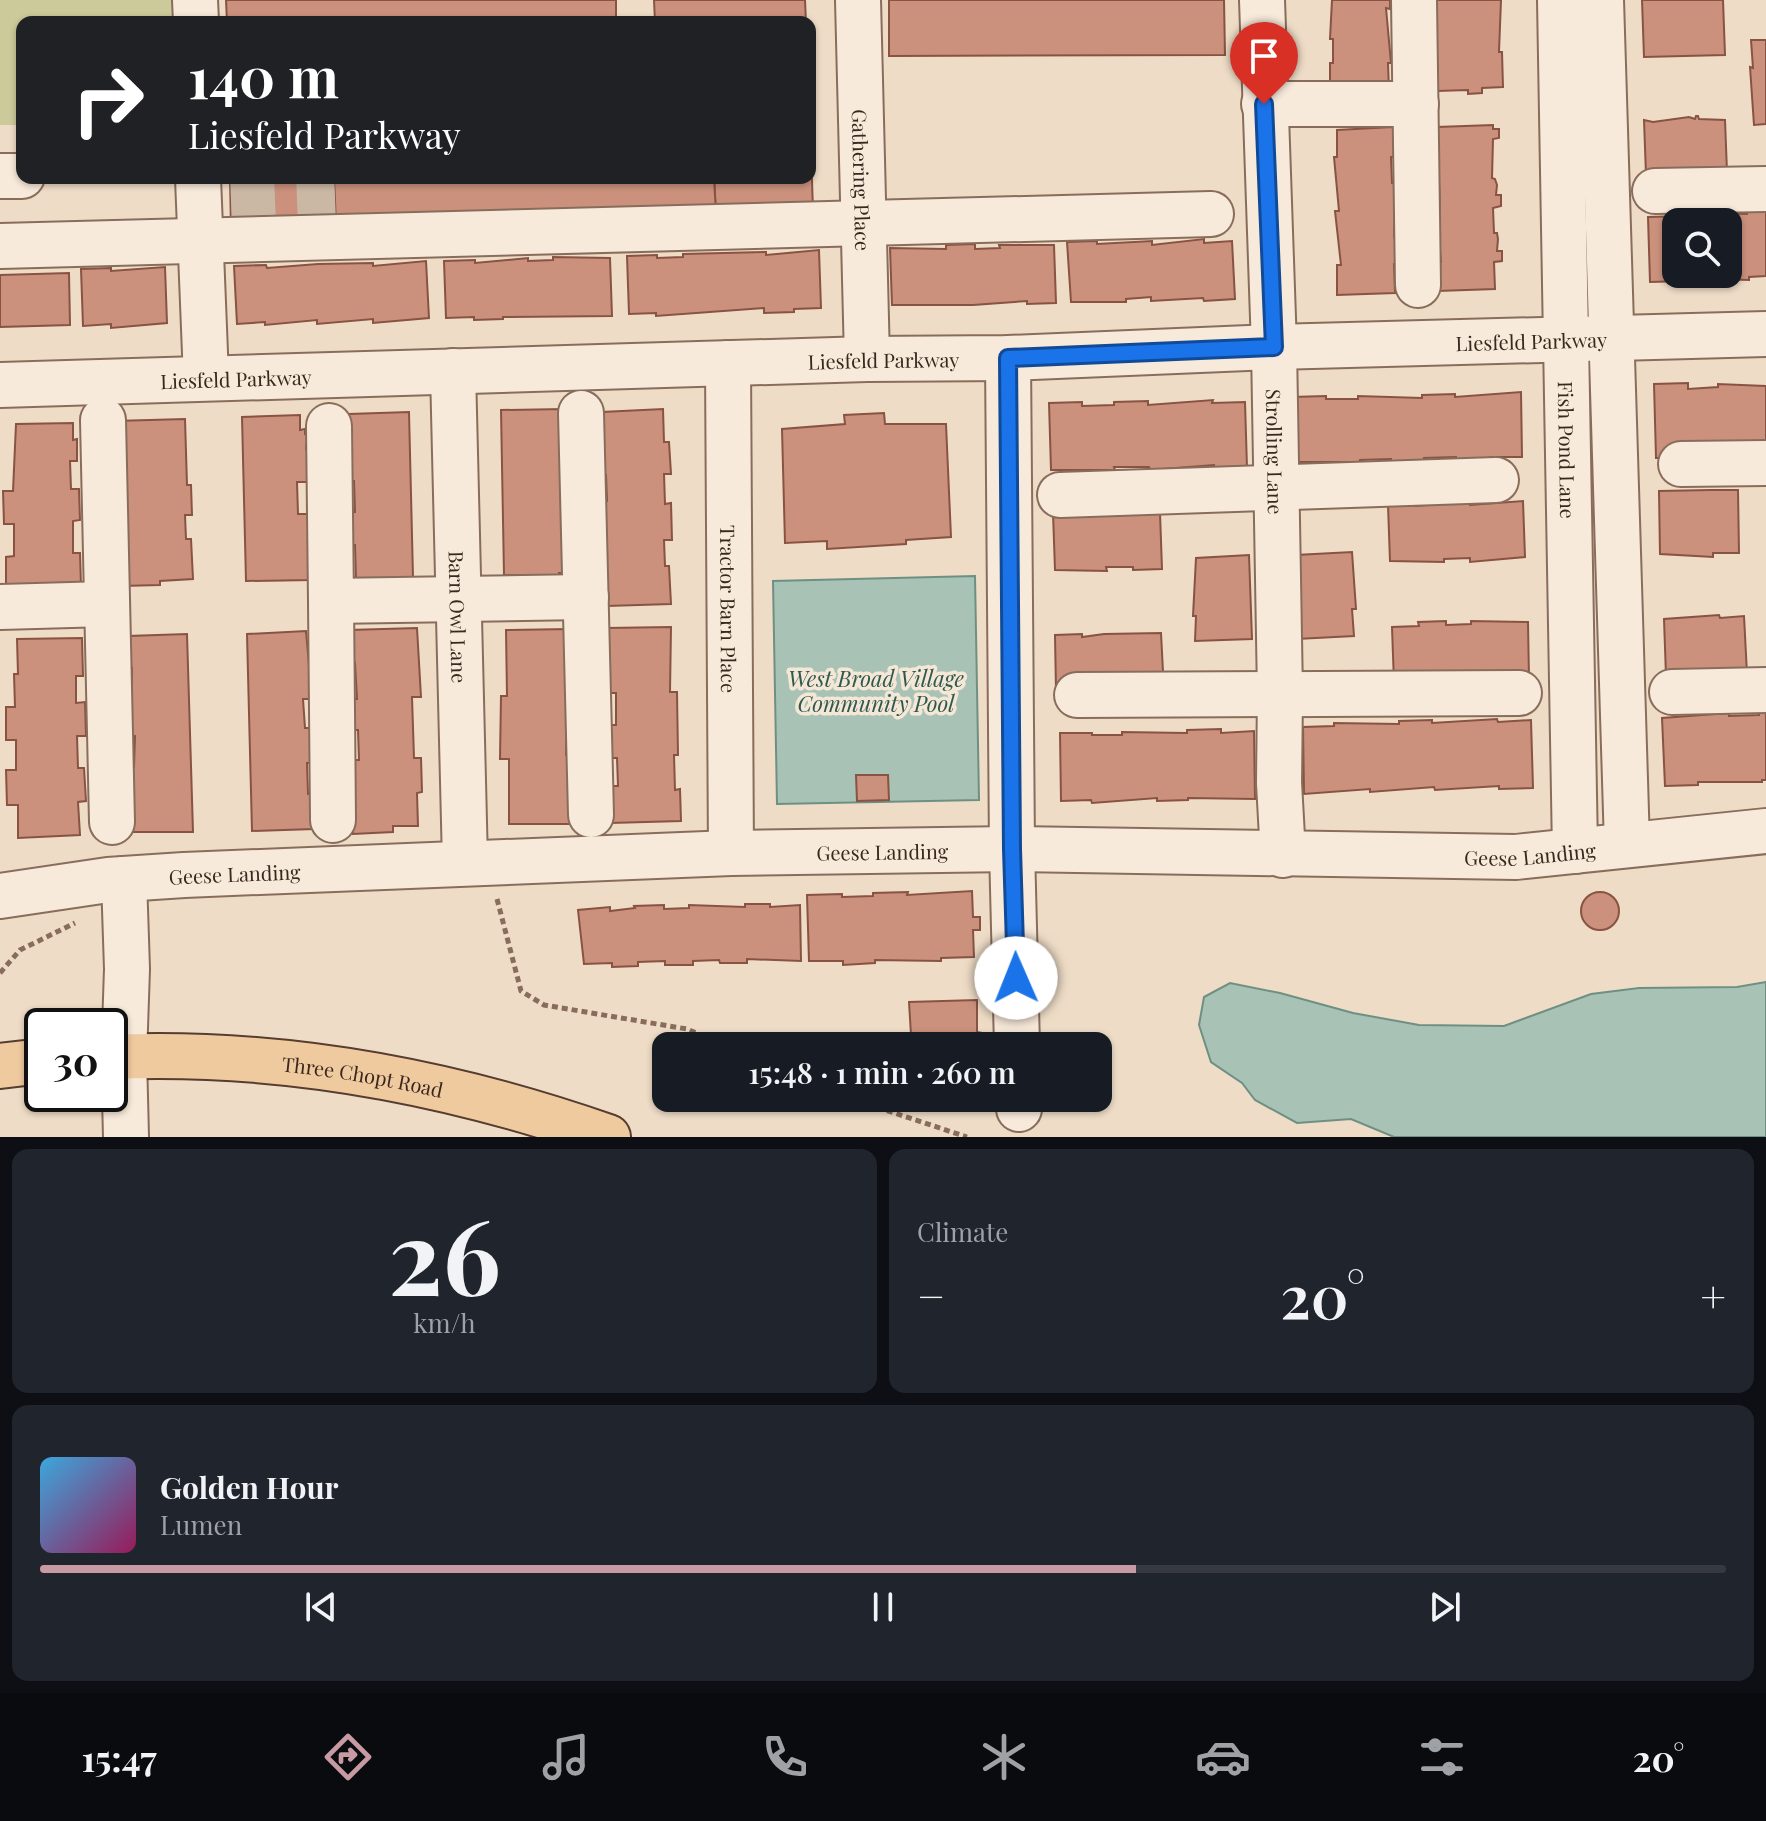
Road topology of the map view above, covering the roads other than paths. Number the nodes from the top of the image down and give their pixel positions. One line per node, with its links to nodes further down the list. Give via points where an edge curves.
1 (858, 0): 12 (street, Gathering Place)
2 (1262, 0): 6 (street, Strolling Lane)
3 (1414, 0): 7 (street)
4 (1560, 0): 17 (street, Fish Pond Lane)
5 (1601, 0): 16 (street)
6 (1264, 104): 7 (street); 18 (street, Strolling Lane)
7 (1416, 104): 14 (street)
8 (1766, 189): 9 (street)
9 (1655, 191)
10 (207, 206): 12 (street); 13 (street); 23 (street)
11 (1211, 214): 12 (street)
12 (865, 224): 20 (street, Gathering Place)
13 (0, 246)
14 (1418, 285)
15 (1766, 334): 16 (street, Liesfeld Parkway)
16 (1613, 336): 17 (street, Liesfeld Parkway); 47 (street)
17 (1567, 338): 18 (street, Liesfeld Parkway); 49 (street, Fish Pond Lane)
18 (1274, 347): 19 (street, Liesfeld Parkway); 31 (street, Strolling Lane)
19 (1008, 358): 20 (street, Liesfeld Parkway); 48 (street)
20 (867, 359): 21 (street, Liesfeld Parkway)
21 (728, 363): 22 (street, Liesfeld Parkway); 50 (street, Tractor Barn Place)
22 (453, 371): 23 (street, Liesfeld Parkway); 34 (street, Barn Owl Lane)
23 (206, 378): 24 (street, Liesfeld Parkway)
24 (0, 385)
25 (581, 413): 33 (street)
26 (103, 420): 36 (street)
27 (329, 426): 35 (street)
28 (1766, 463): 29 (street)
29 (1681, 464)
30 (1496, 480): 31 (street)
31 (1276, 488): 32 (street); 41 (street, Strolling Lane)
32 (1060, 495)
33 (586, 597): 34 (street); 43 (street)
34 (458, 599): 35 (street); 52 (street, Barn Owl Lane)
35 (331, 601): 44 (street)
36 (107, 604): 37 (street); 45 (street)
37 (0, 607)
38 (1766, 690): 39 (street)
39 (1672, 692)
40 (1519, 693): 41 (street)
41 (1280, 694): 42 (street); 51 (street, Strolling Lane)
42 (1077, 695)
43 (591, 815)
44 (333, 820)
45 (112, 822)
46 (1766, 831): 47 (street, Geese Landing)
47 (1627, 845): 49 (street, Geese Landing)
48 (1012, 849): 50 (street, Geese Landing); 51 (street, Geese Landing); 56 (street)
49 (1575, 851): 51 (street, Geese Landing, via 1516,857)
50 (731, 853): 52 (street, Geese Landing)
51 (1283, 855)
52 (465, 863): 54 (street, Geese Landing)
53 (0, 896): 54 (street, Geese Landing)
54 (125, 896): 55 (street)
55 (119, 1008)
56 (1017, 1032)
57 (128, 1057): 62 (main road, Three Chopt Road, via 232,1058 333,1067 421,1083)
58 (24, 1063): 59 (main road)
59 (0, 1066)
60 (123, 1112): 61 (street)
61 (126, 1137)
62 (608, 1137)

